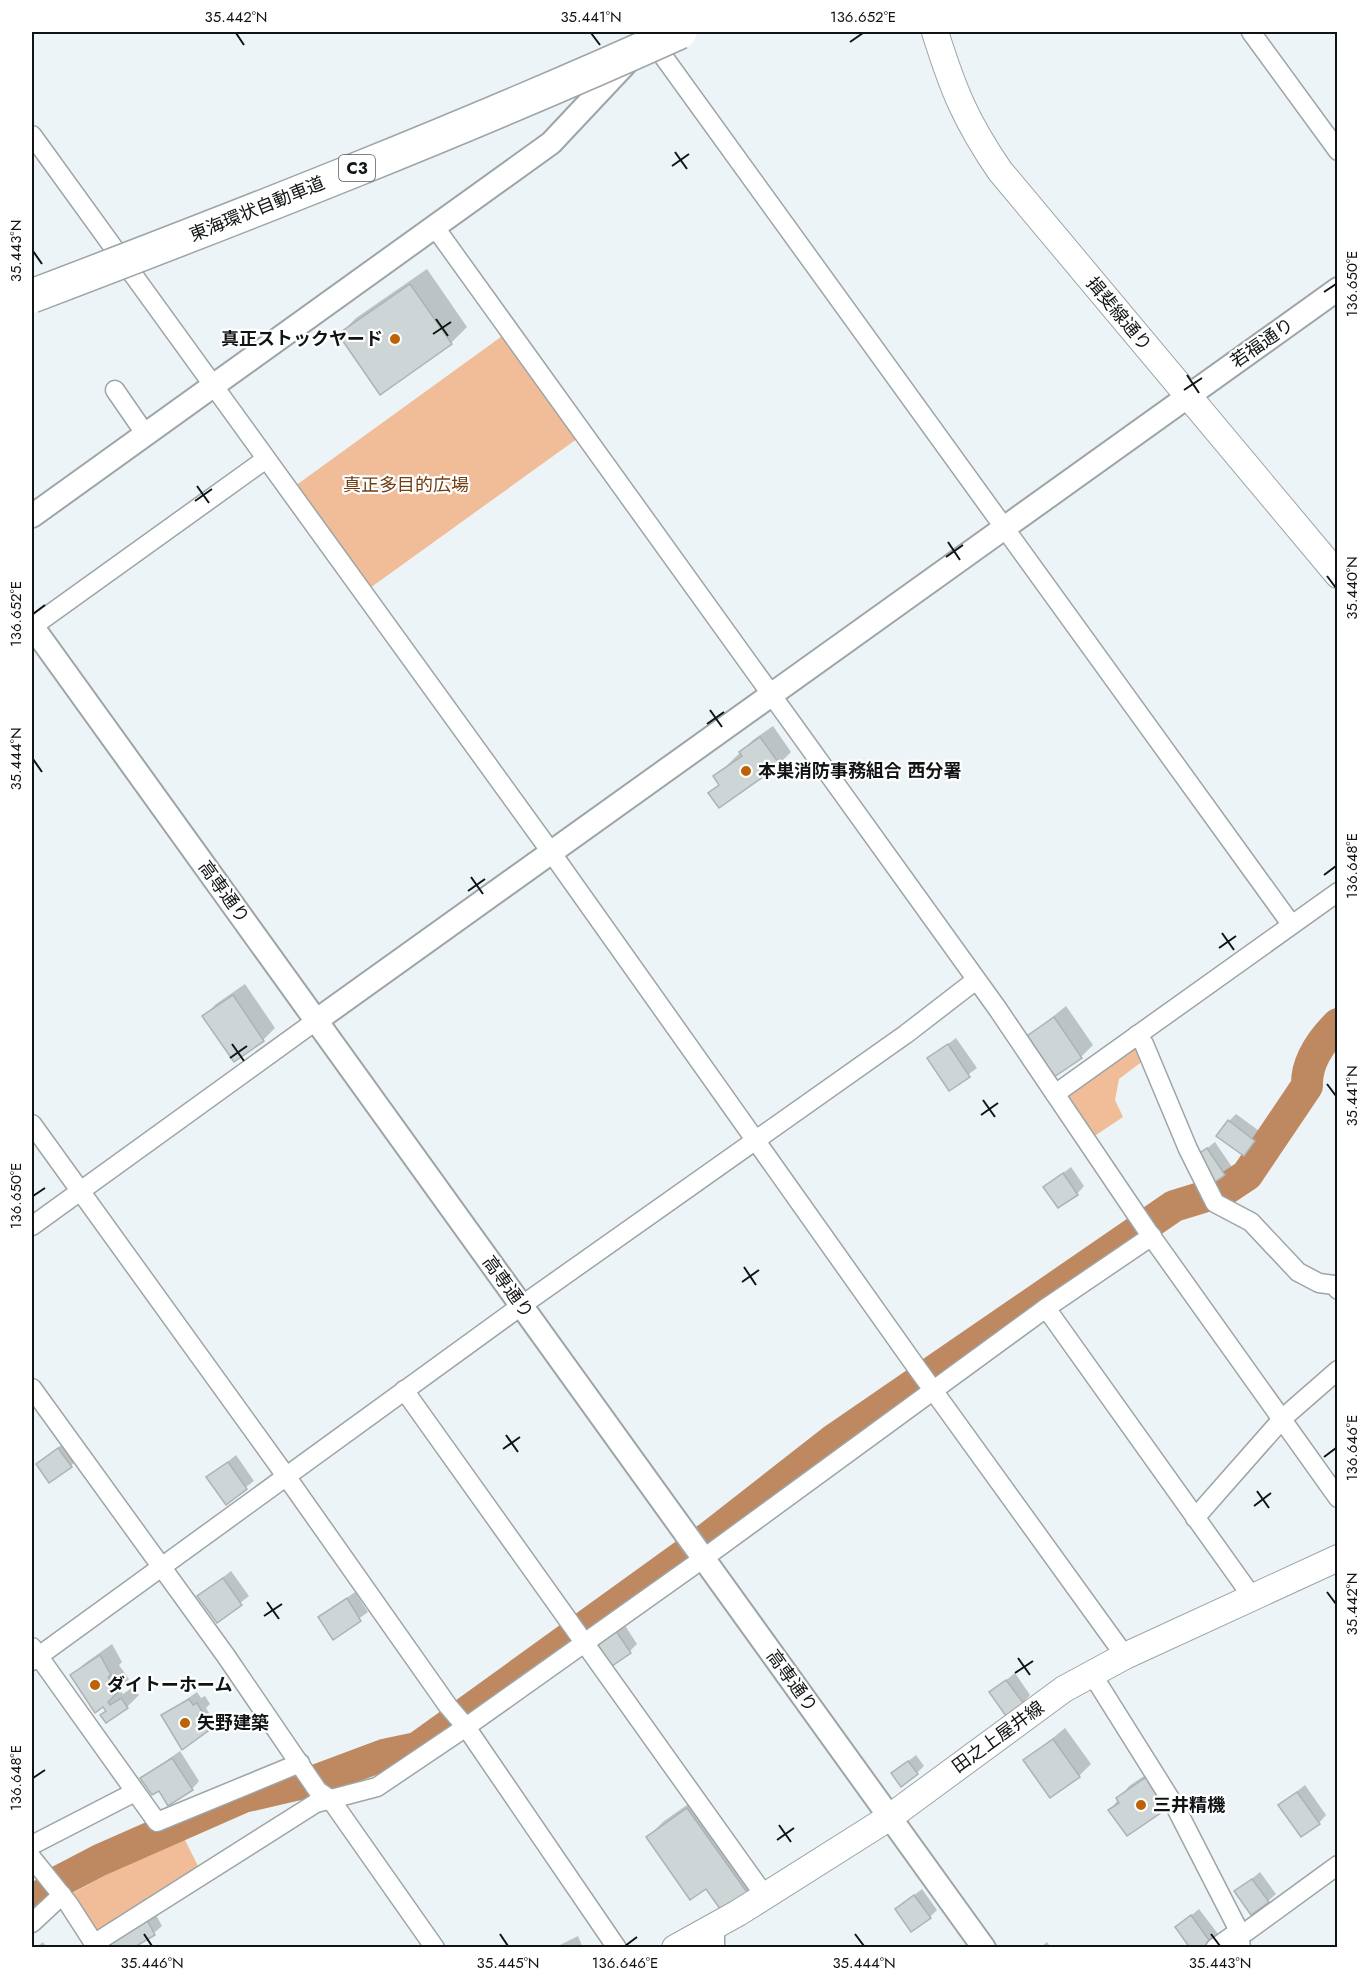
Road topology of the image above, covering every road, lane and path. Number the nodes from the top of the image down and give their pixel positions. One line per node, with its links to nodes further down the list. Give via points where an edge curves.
1 (934, 32): 11 (main road, 揖斐線通り, via 958,101 1000,171)
2 (1251, 32): 5 (street)
3 (663, 34): 6 (street, via 551,143); 8 (highway, 東海環状自動車道 / C3, bridge, via 566,83); 15 (street)
4 (32, 135): 9 (street)
5 (1338, 151)
6 (434, 226): 9 (street); 18 (street)
7 (1338, 289): 11 (street, 若福通り)
8 (32, 296)
9 (214, 386): 12 (street); 13 (street)
10 (115, 390): 12 (street)
11 (1187, 396): 15 (street, 若福通り); 16 (main road, 揖斐線通り)
12 (146, 435): 14 (street)
13 (266, 459): 17 (street); 19 (street)
14 (32, 516)
15 (1004, 530): 18 (street, 若福通り); 21 (street)
16 (1338, 575)
17 (32, 626): 23 (street, 高専通り)
18 (772, 694): 19 (street, 若福通り); 22 (street)
19 (551, 852): 23 (street, 若福通り); 27 (street)
20 (1338, 892): 21 (street)
21 (1291, 924): 24 (street)
22 (976, 980): 25 (street); 27 (street)
23 (317, 1020): 28 (street); 32 (street, 高専通り)
24 (1137, 1035): 25 (street); 31 (street, via 1215,1203 1251,1222 1298,1272)
25 (1055, 1094): 30 (street)
26 (32, 1124): 28 (street)
27 (756, 1139): 32 (street); 37 (street)
28 (80, 1191): 29 (street); 39 (street)
29 (32, 1226)
30 (1147, 1229): 33 (street); 38 (street)
31 (1338, 1290)
32 (521, 1306): 36 (street); 42 (street, 高専通り)
33 (1046, 1308): 37 (street); 41 (street)
34 (1338, 1370): 38 (street)
35 (32, 1388): 44 (street)
36 (404, 1390): 39 (street); 46 (street)
37 (932, 1390): 42 (street); 48 (street)
38 (1283, 1418): 40 (street); 41 (street)
39 (286, 1476): 44 (street); 50 (street)
40 (1338, 1498)
41 (1195, 1518): 45 (street)
42 (698, 1550): 46 (street); 54 (street, 高専通り)
43 (1338, 1558): 45 (main road, 田之上屋井線)
44 (160, 1566): 47 (street); 51 (street)
45 (1253, 1598): 48 (main road, 田之上屋井線)
46 (585, 1643): 50 (street); 59 (street)
47 (34, 1655): 52 (street)
48 (1125, 1656): 49 (main road, 田之上屋井線)
49 (1092, 1674): 54 (main road, 田之上屋井線, via 1064,1689); 62 (street, via 1176,1808)
50 (466, 1727): 53 (street, via 377,1787); 65 (street)
51 (300, 1763): 52 (street, via 157,1822); 53 (street, via 318,1791)
52 (135, 1792): 55 (street)
53 (331, 1800): 63 (street, via 316,1803); 64 (street)
54 (890, 1817): 59 (main road, 田之上屋井線); 67 (street, 高専通り)
55 (32, 1845)
56 (32, 1858): 58 (street)
57 (1338, 1865): 62 (street)
58 (61, 1894): 60 (street); 63 (street)
59 (765, 1896): 61 (main road, 田之上屋井線)
60 (32, 1923)
61 (715, 1937): 66 (main road, 田之上屋井線)
62 (1240, 1939): 68 (street)
63 (96, 1945)
64 (435, 1947)
65 (616, 1947)
66 (675, 1947)
67 (984, 1947)
68 (1215, 1947)

